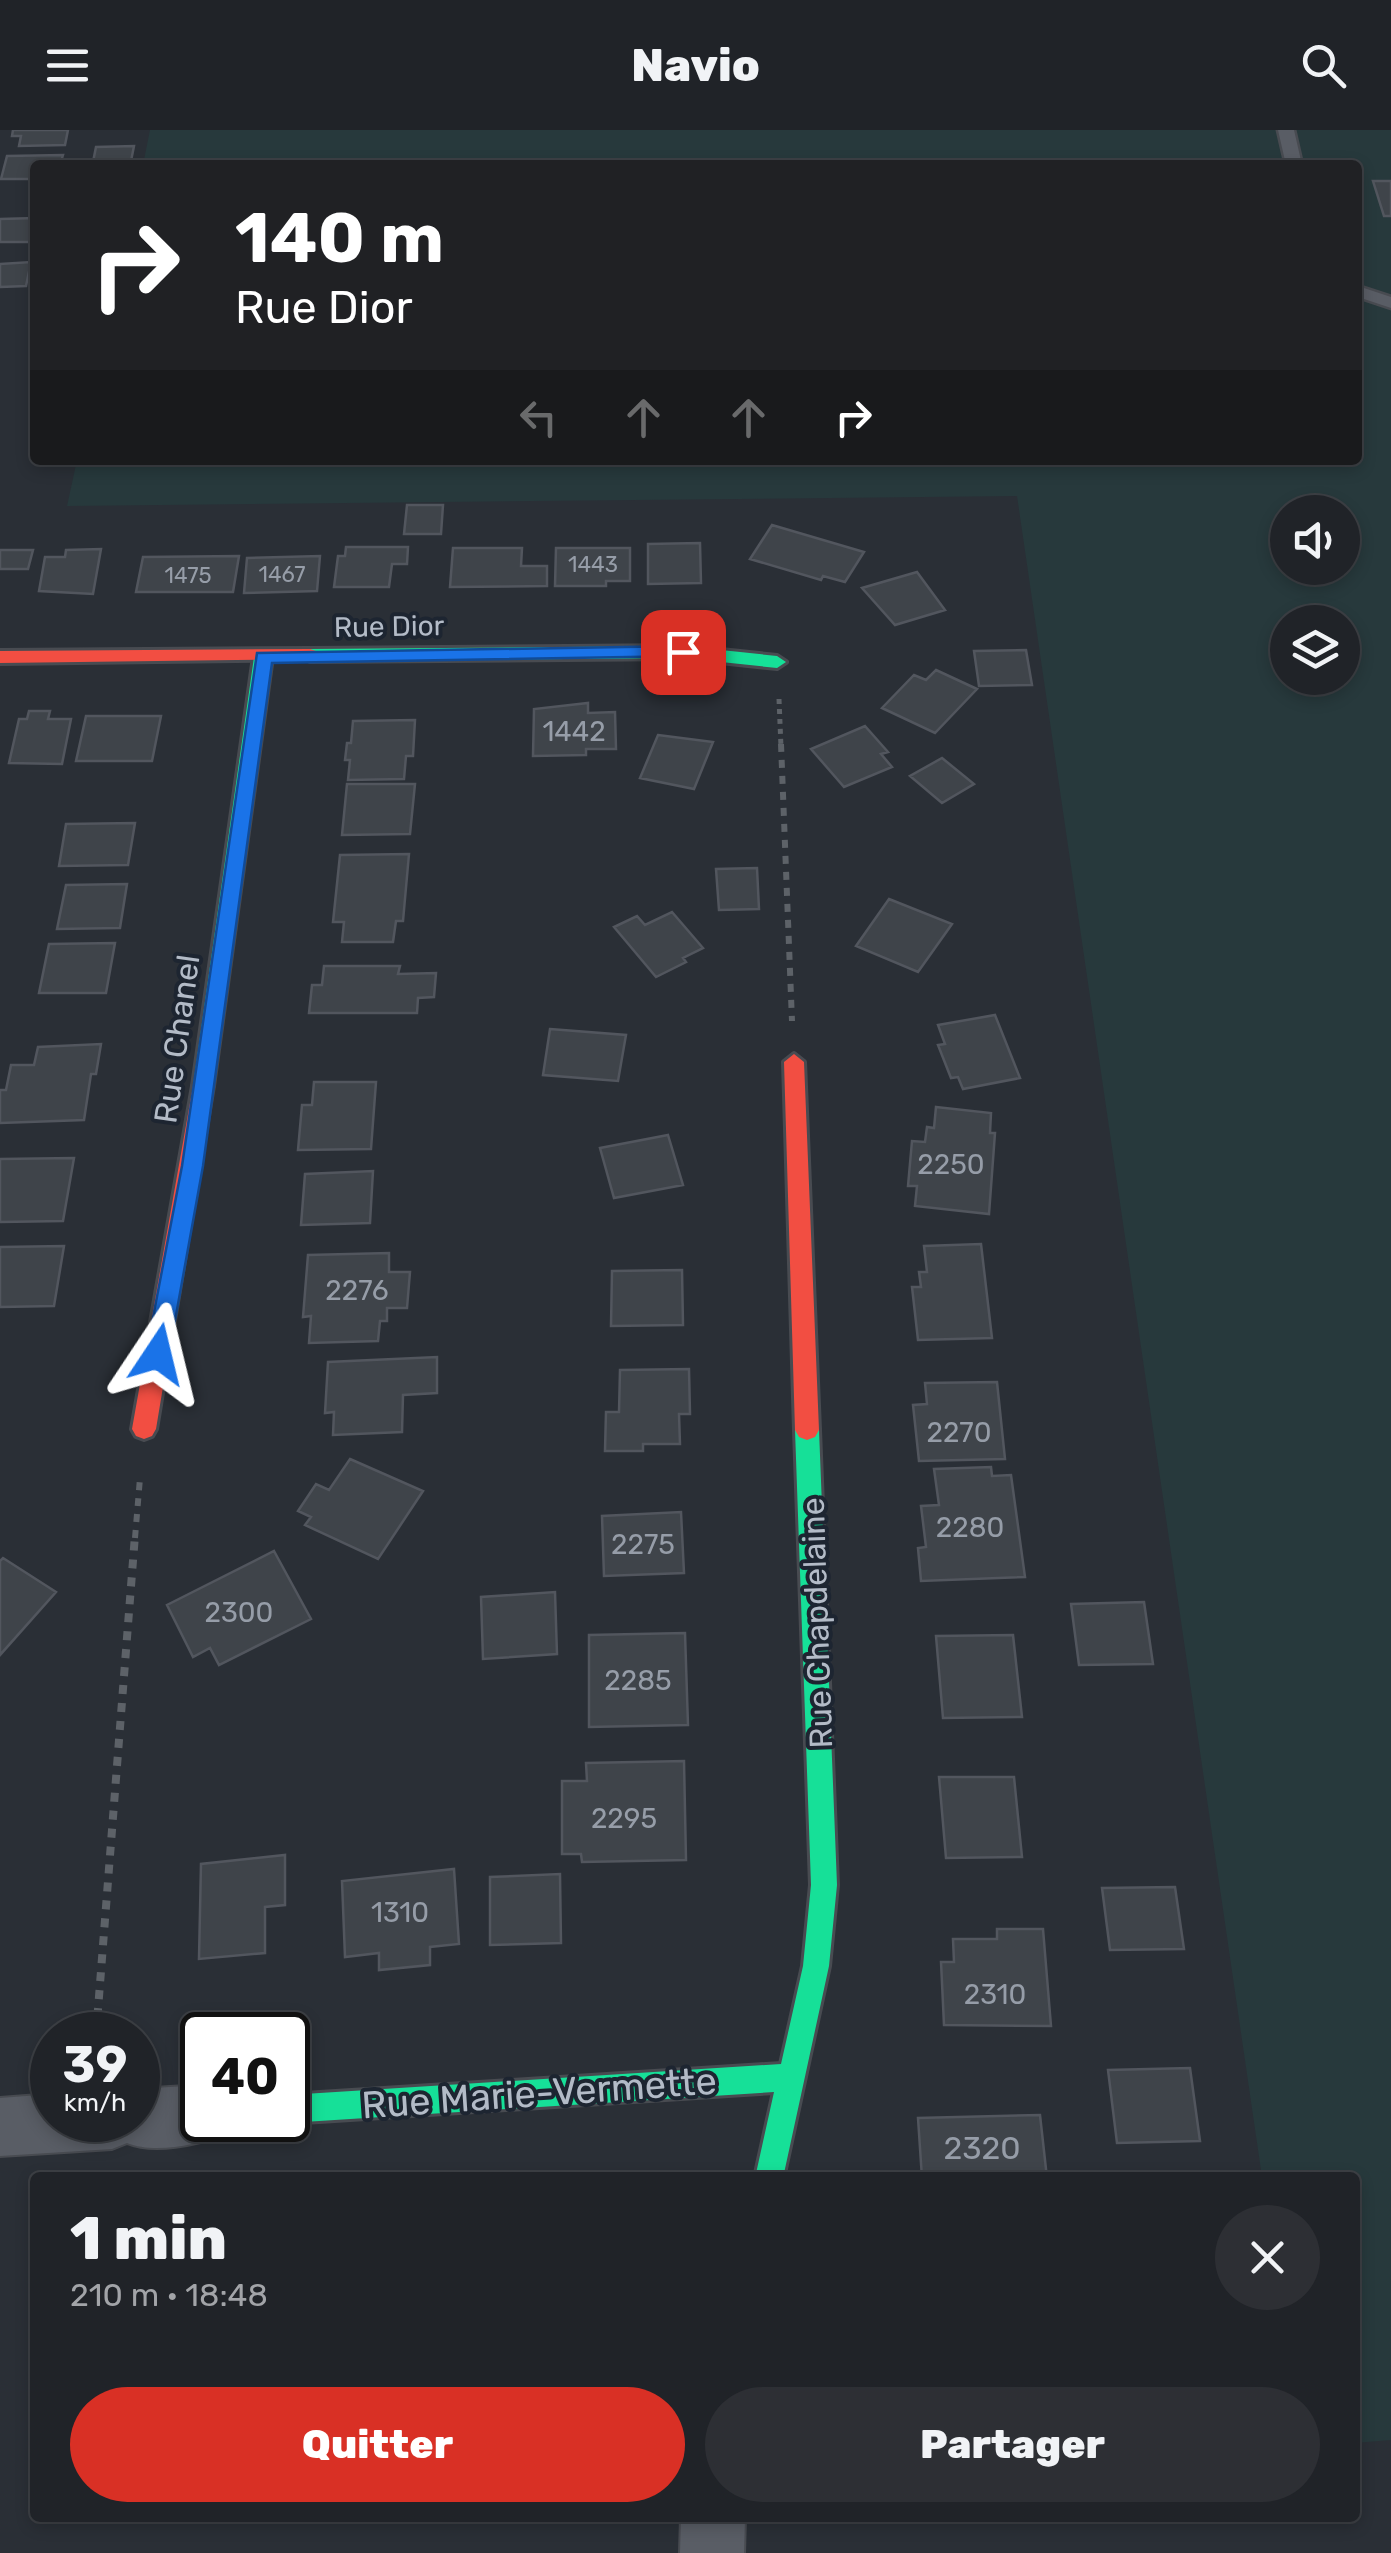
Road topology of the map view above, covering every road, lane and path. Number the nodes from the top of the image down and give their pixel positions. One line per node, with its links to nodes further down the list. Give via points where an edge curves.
1 (1286, 130): 2 (lane)
2 (1293, 160)
3 (1362, 292): 4 (lane)
4 (1391, 303)
5 (0, 657): 6 (street, Rue Dior)
6 (263, 657): 7 (street, Rue Dior, via 683,652); 9 (street, Rue Chanel, via 192,1166)
7 (777, 662): 8 (path)
8 (794, 1062): 11 (street, Rue Chapdelaine, via 824,1885 816,1966)
9 (144, 1429): 10 (path)
10 (98, 2012)
11 (790, 2077): 12 (street, Rue Marie-Vermette); 15 (street, Rue Chapdelaine)
12 (310, 2108)
13 (30, 2125): 14 (street)
14 (0, 2127)
15 (769, 2172)
16 (714, 2522): 17 (street)
17 (712, 2553)

